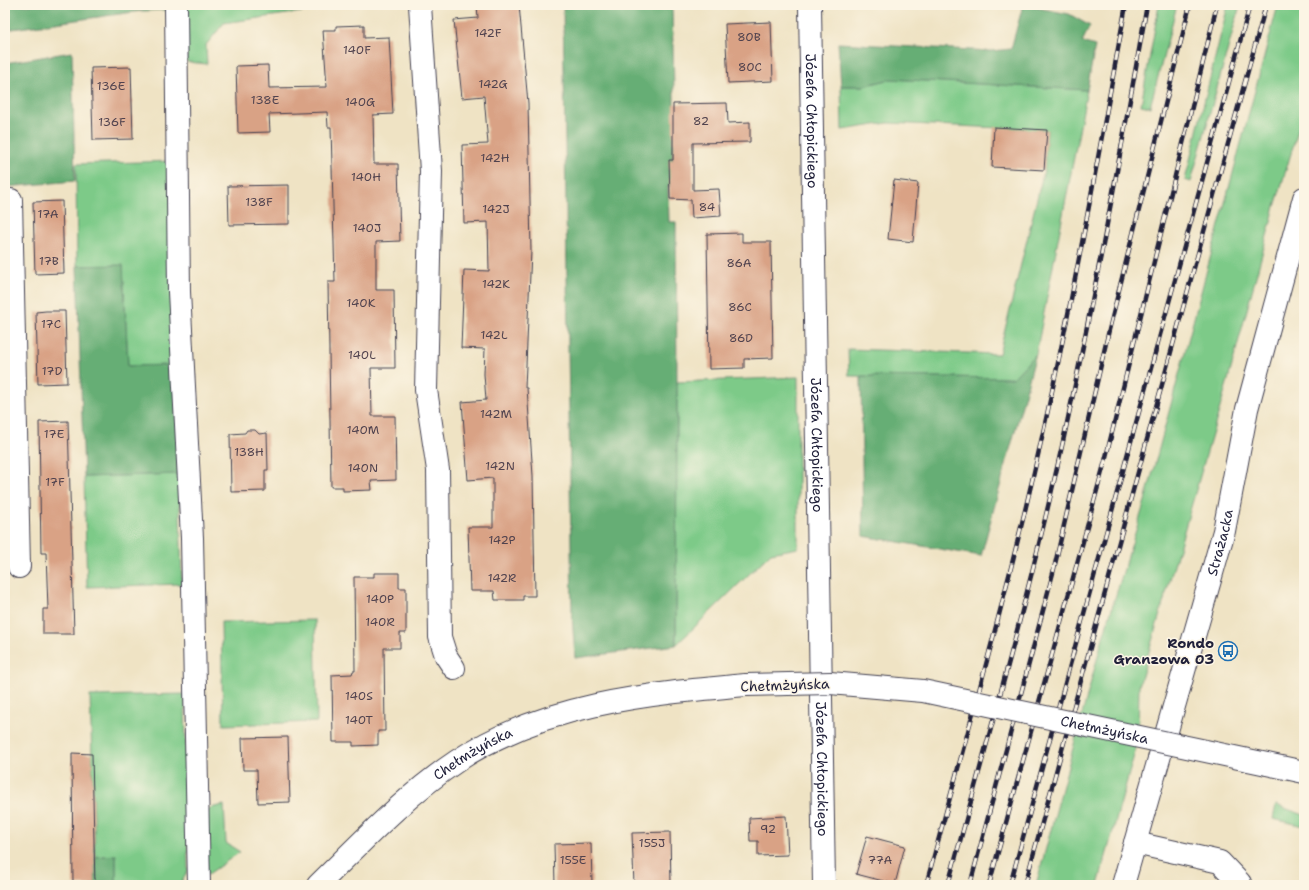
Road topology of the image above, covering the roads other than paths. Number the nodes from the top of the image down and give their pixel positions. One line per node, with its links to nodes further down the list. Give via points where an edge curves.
1 (176, 5): 12 (street, via 179,292 192,538)
2 (420, 5): 8 (street, via 430,172 426,390 438,470 440,637 446,656)
3 (810, 5): 14 (street, Józefa Chłopickiego)
4 (1304, 198): 10 (street, Strażacka, via 1247,409 1224,531)
5 (11, 200): 6 (street)
6 (10, 422): 7 (street)
7 (19, 567)
8 (454, 668)
9 (1304, 772): 13 (street, Chełmżyńska, bridge, via 923,691 836,683 746,685 604,703 559,714 505,734 472,752 429,782)
10 (1136, 843): 11 (street, via 1220,862); 15 (street, Strażacka)
11 (1240, 883)
12 (199, 885)
13 (318, 885)
14 (824, 885)
15 (1123, 885)

